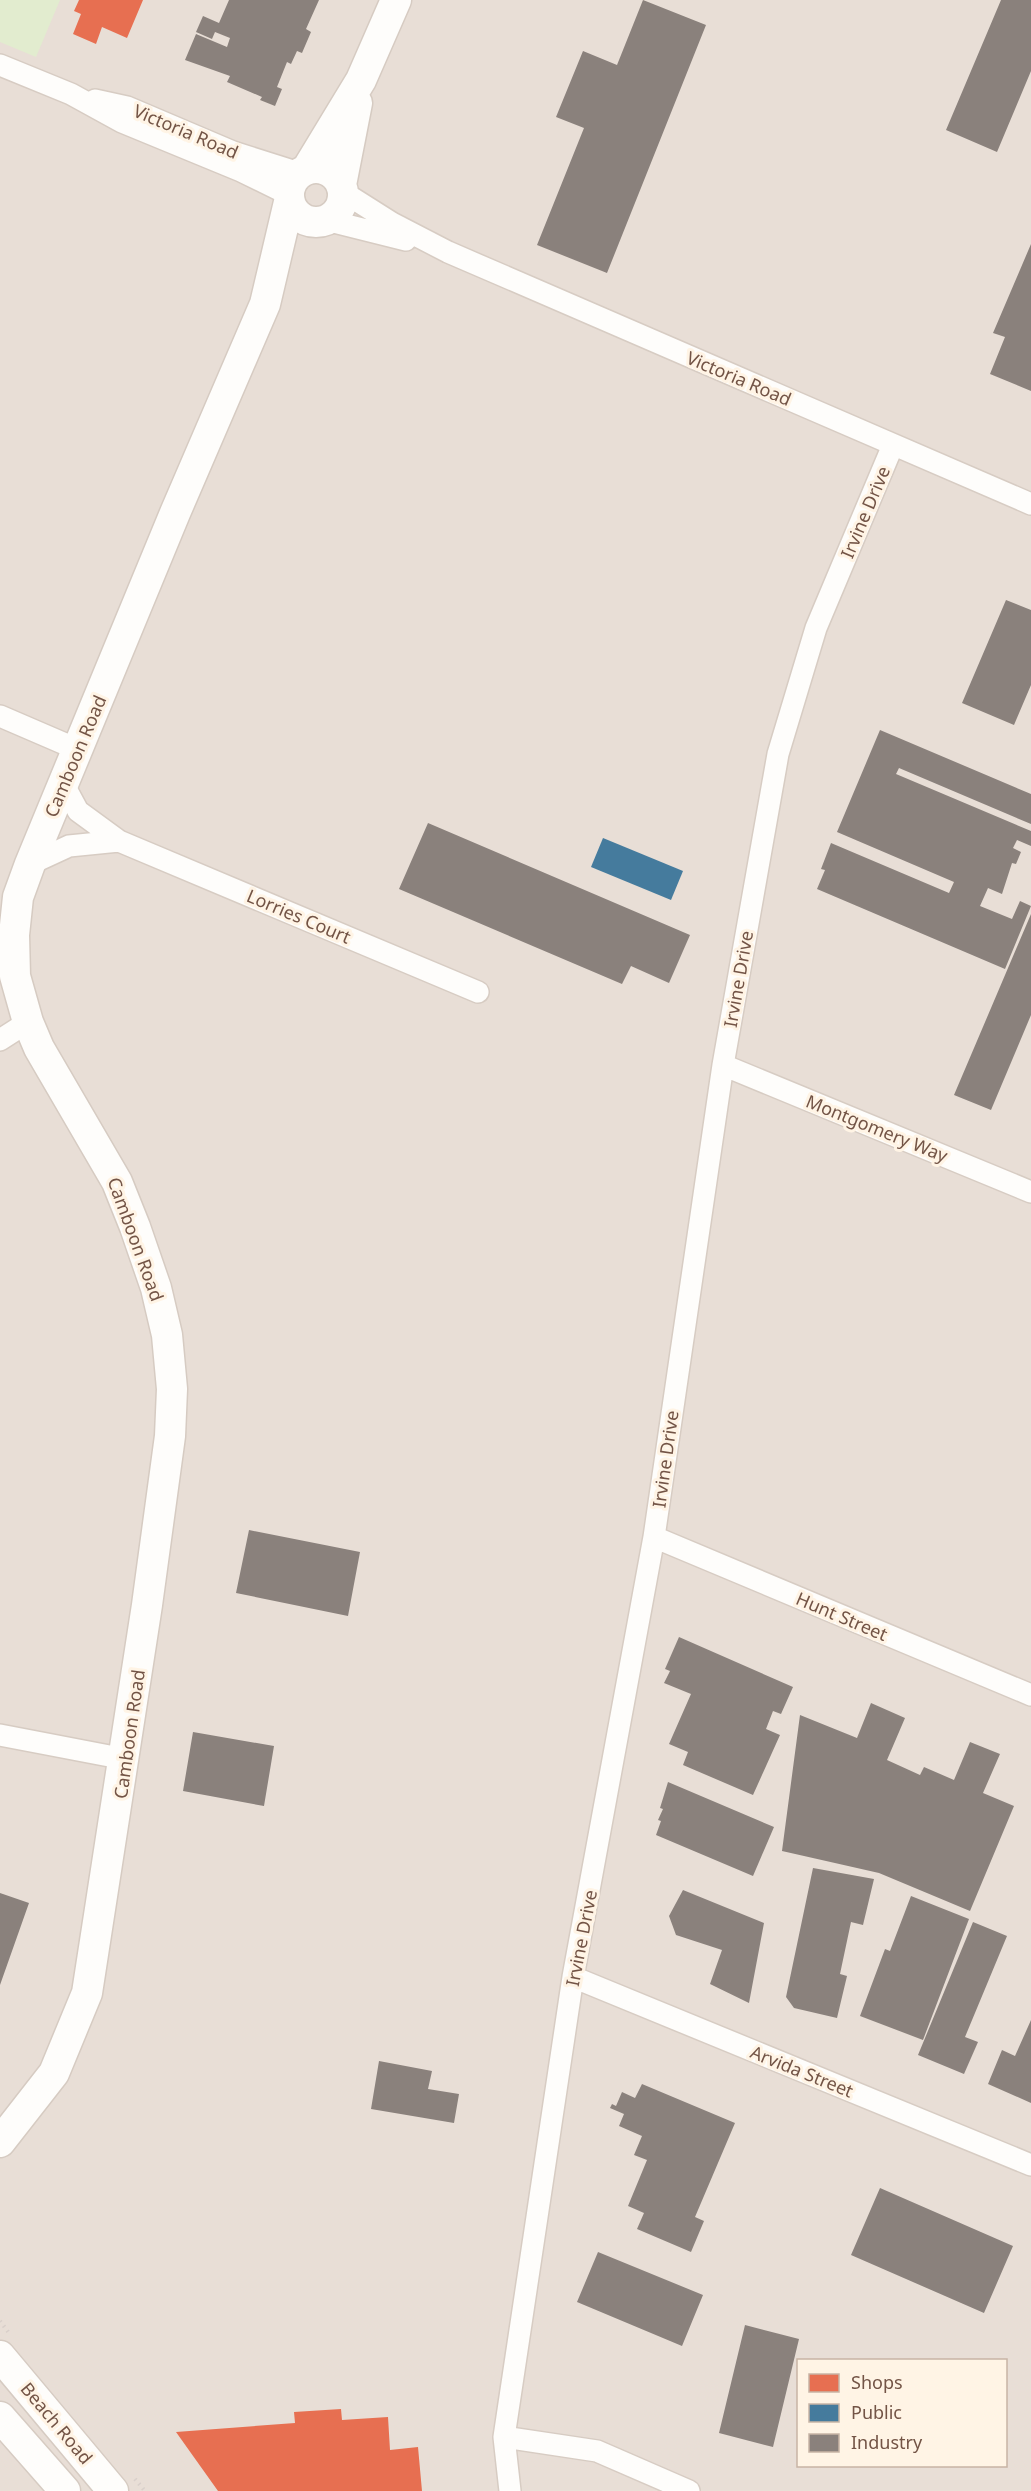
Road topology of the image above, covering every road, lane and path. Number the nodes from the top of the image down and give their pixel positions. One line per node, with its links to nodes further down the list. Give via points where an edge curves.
1 (396, 0): 3 (street, Camboon Road)
2 (0, 64): 4 (street, Victoria Road, via 71,94 122,122 241,171)
3 (361, 80): 4 (street, Camboon Road); 5 (street, Camboon Road)
4 (296, 185): 5 (street, via 315,168 331,172); 6 (street, via 300,217); 8 (street, Camboon Road)
5 (342, 189): 6 (street, via 340,208); 7 (street, Victoria Road, via 392,223)
6 (322, 221): 7 (street, Victoria Road); 8 (street, Camboon Road)
7 (448, 252): 9 (street, Victoria Road)
8 (265, 304): 12 (street, Camboon Road)
9 (893, 445): 10 (street, Victoria Road); 19 (street, Irvine Drive, via 816,628 778,754)
10 (1031, 504)
11 (0, 716): 12 (street)
12 (79, 750): 13 (street, Camboon Road)
13 (64, 785): 14 (street, Lorries Court, via 78,811); 15 (street, Camboon Road)
14 (119, 841): 15 (street, Lorries Court, via 69,846); 16 (street, Lorries Court)
15 (30, 864): 17 (street, Camboon Road, via 18,897 14,935 15,976)
16 (478, 992)
17 (28, 1022): 18 (street); 24 (street, Camboon Road, via 39,1048 117,1182 156,1288 167,1335 172,1389 170,1436)
18 (0, 1040)
19 (723, 1065): 20 (street, Montgomery Way); 21 (street, Irvine Drive)
20 (1031, 1192)
21 (654, 1537): 22 (street, Hunt Street); 25 (street, Irvine Drive)
22 (1031, 1695)
23 (0, 1735): 24 (street)
24 (125, 1760): 26 (street, Camboon Road, via 87,1993 54,2073)
25 (573, 1977): 27 (street, Arvida Street); 30 (street, Irvine Drive)
26 (0, 2142)
27 (1031, 2165)
28 (0, 2356): 32 (street, Beach Road)
29 (0, 2416): 31 (street)
30 (504, 2437): 33 (street, Irvine Drive); 34 (street, via 597,2451)
31 (64, 2491)
32 (113, 2491)
33 (510, 2491)
34 (688, 2491)

